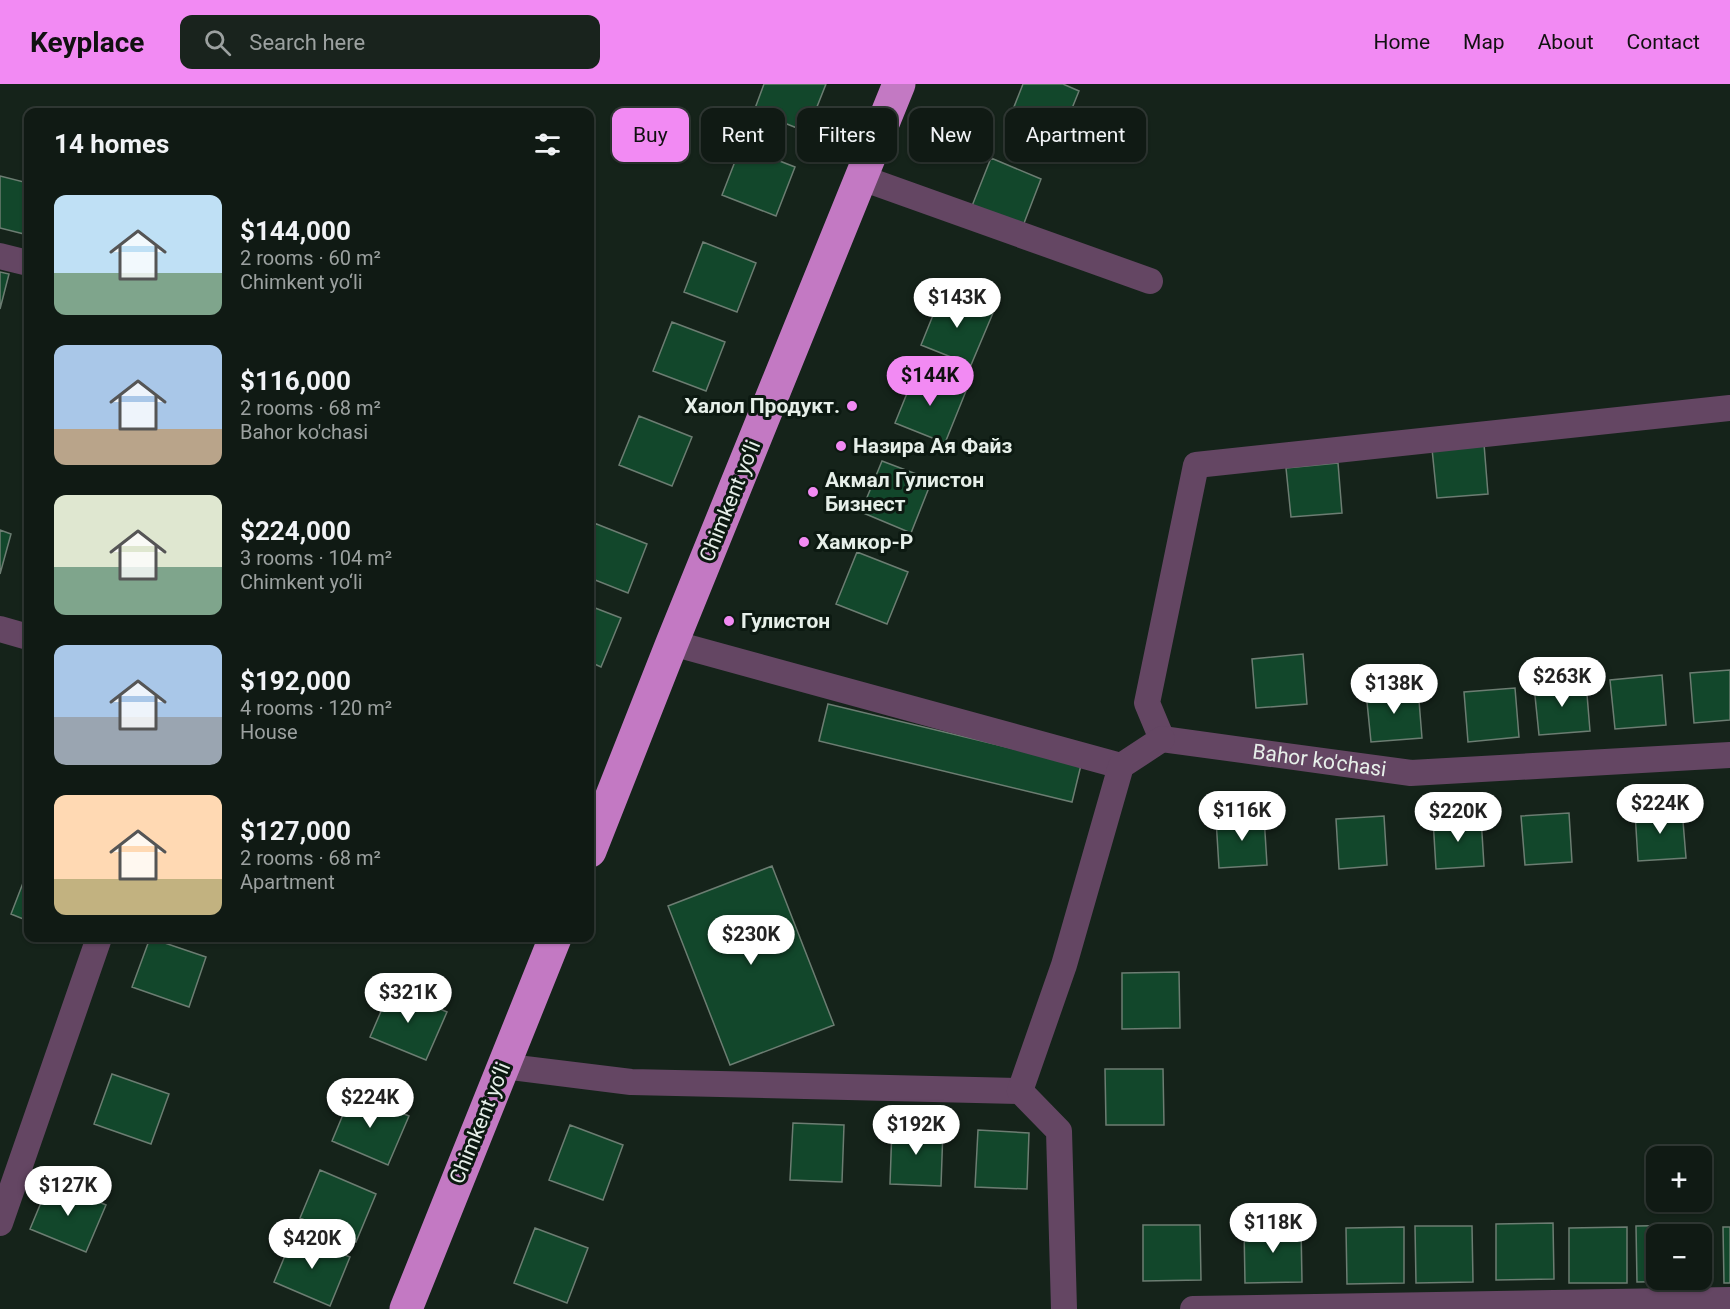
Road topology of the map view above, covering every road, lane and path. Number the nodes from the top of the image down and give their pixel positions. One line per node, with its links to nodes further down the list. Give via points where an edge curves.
1 (899, 84): 2 (highway, Chimkent yo‘li)
2 (862, 178): 5 (street); 9 (highway, Chimkent yo‘li)
3 (0, 256): 4 (street)
4 (24, 262)
5 (1150, 282)
6 (1730, 408): 10 (street, via 1196,465 1147,703)
7 (0, 628): 8 (street)
8 (24, 636)
9 (672, 643): 12 (street); 13 (highway, Chimkent yo‘li)
10 (1162, 739): 11 (street, Bahor ko'chasi, via 1411,773); 12 (street)
11 (1730, 755)
12 (1121, 766): 17 (street, via 1064,965)
13 (594, 841)
14 (98, 942): 18 (street)
15 (553, 942): 16 (highway, Chimkent yo‘li)
16 (502, 1066): 17 (street, via 631,1082); 20 (highway, Chimkent yo‘li)
17 (1020, 1091): 21 (street, via 1059,1131)
18 (0, 1223)
19 (1730, 1300): 22 (street)
20 (406, 1309)
21 (1064, 1309)
22 (1193, 1309)

